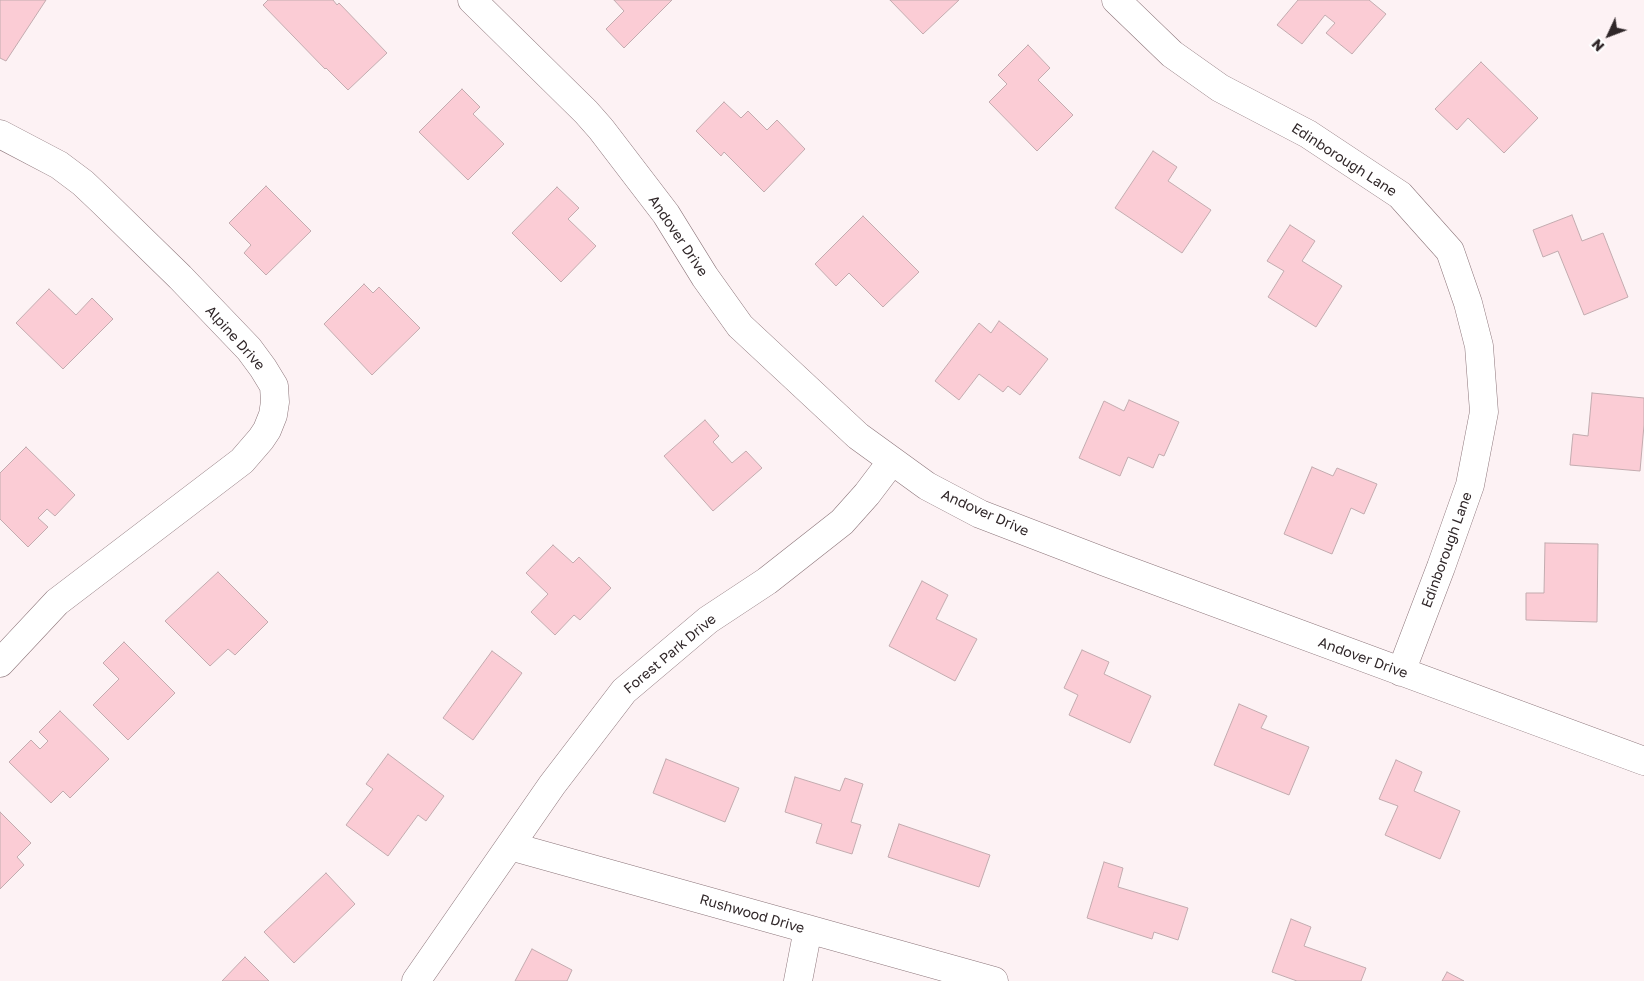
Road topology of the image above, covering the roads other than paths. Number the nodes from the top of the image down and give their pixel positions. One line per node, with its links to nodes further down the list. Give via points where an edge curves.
1 (472, 0): 4 (street, Andover Drive, via 601,129 666,214 740,326 858,436)
2 (1116, 0): 6 (street, Edinborough Lane, via 1172,54 1220,88 1308,134 1400,195 1450,251 1479,346 1484,412 1470,485)
3 (0, 134): 5 (street, Alpine Drive, via 59,165 83,183 180,277 264,368 274,386 275,402 267,430 242,461 56,602)
4 (892, 461): 6 (street, Andover Drive, via 926,486 980,514); 8 (street, Forest Park Drive, via 842,522 767,580 708,620 624,691)
5 (0, 663)
6 (1401, 672): 7 (street, Andover Drive)
7 (1644, 761)
8 (510, 846): 9 (street, Rushwood Drive); 10 (street, Forest Park Drive)
9 (808, 929): 11 (street); 12 (street, Rushwood Drive)
10 (416, 981)
11 (798, 981)
12 (994, 981)

